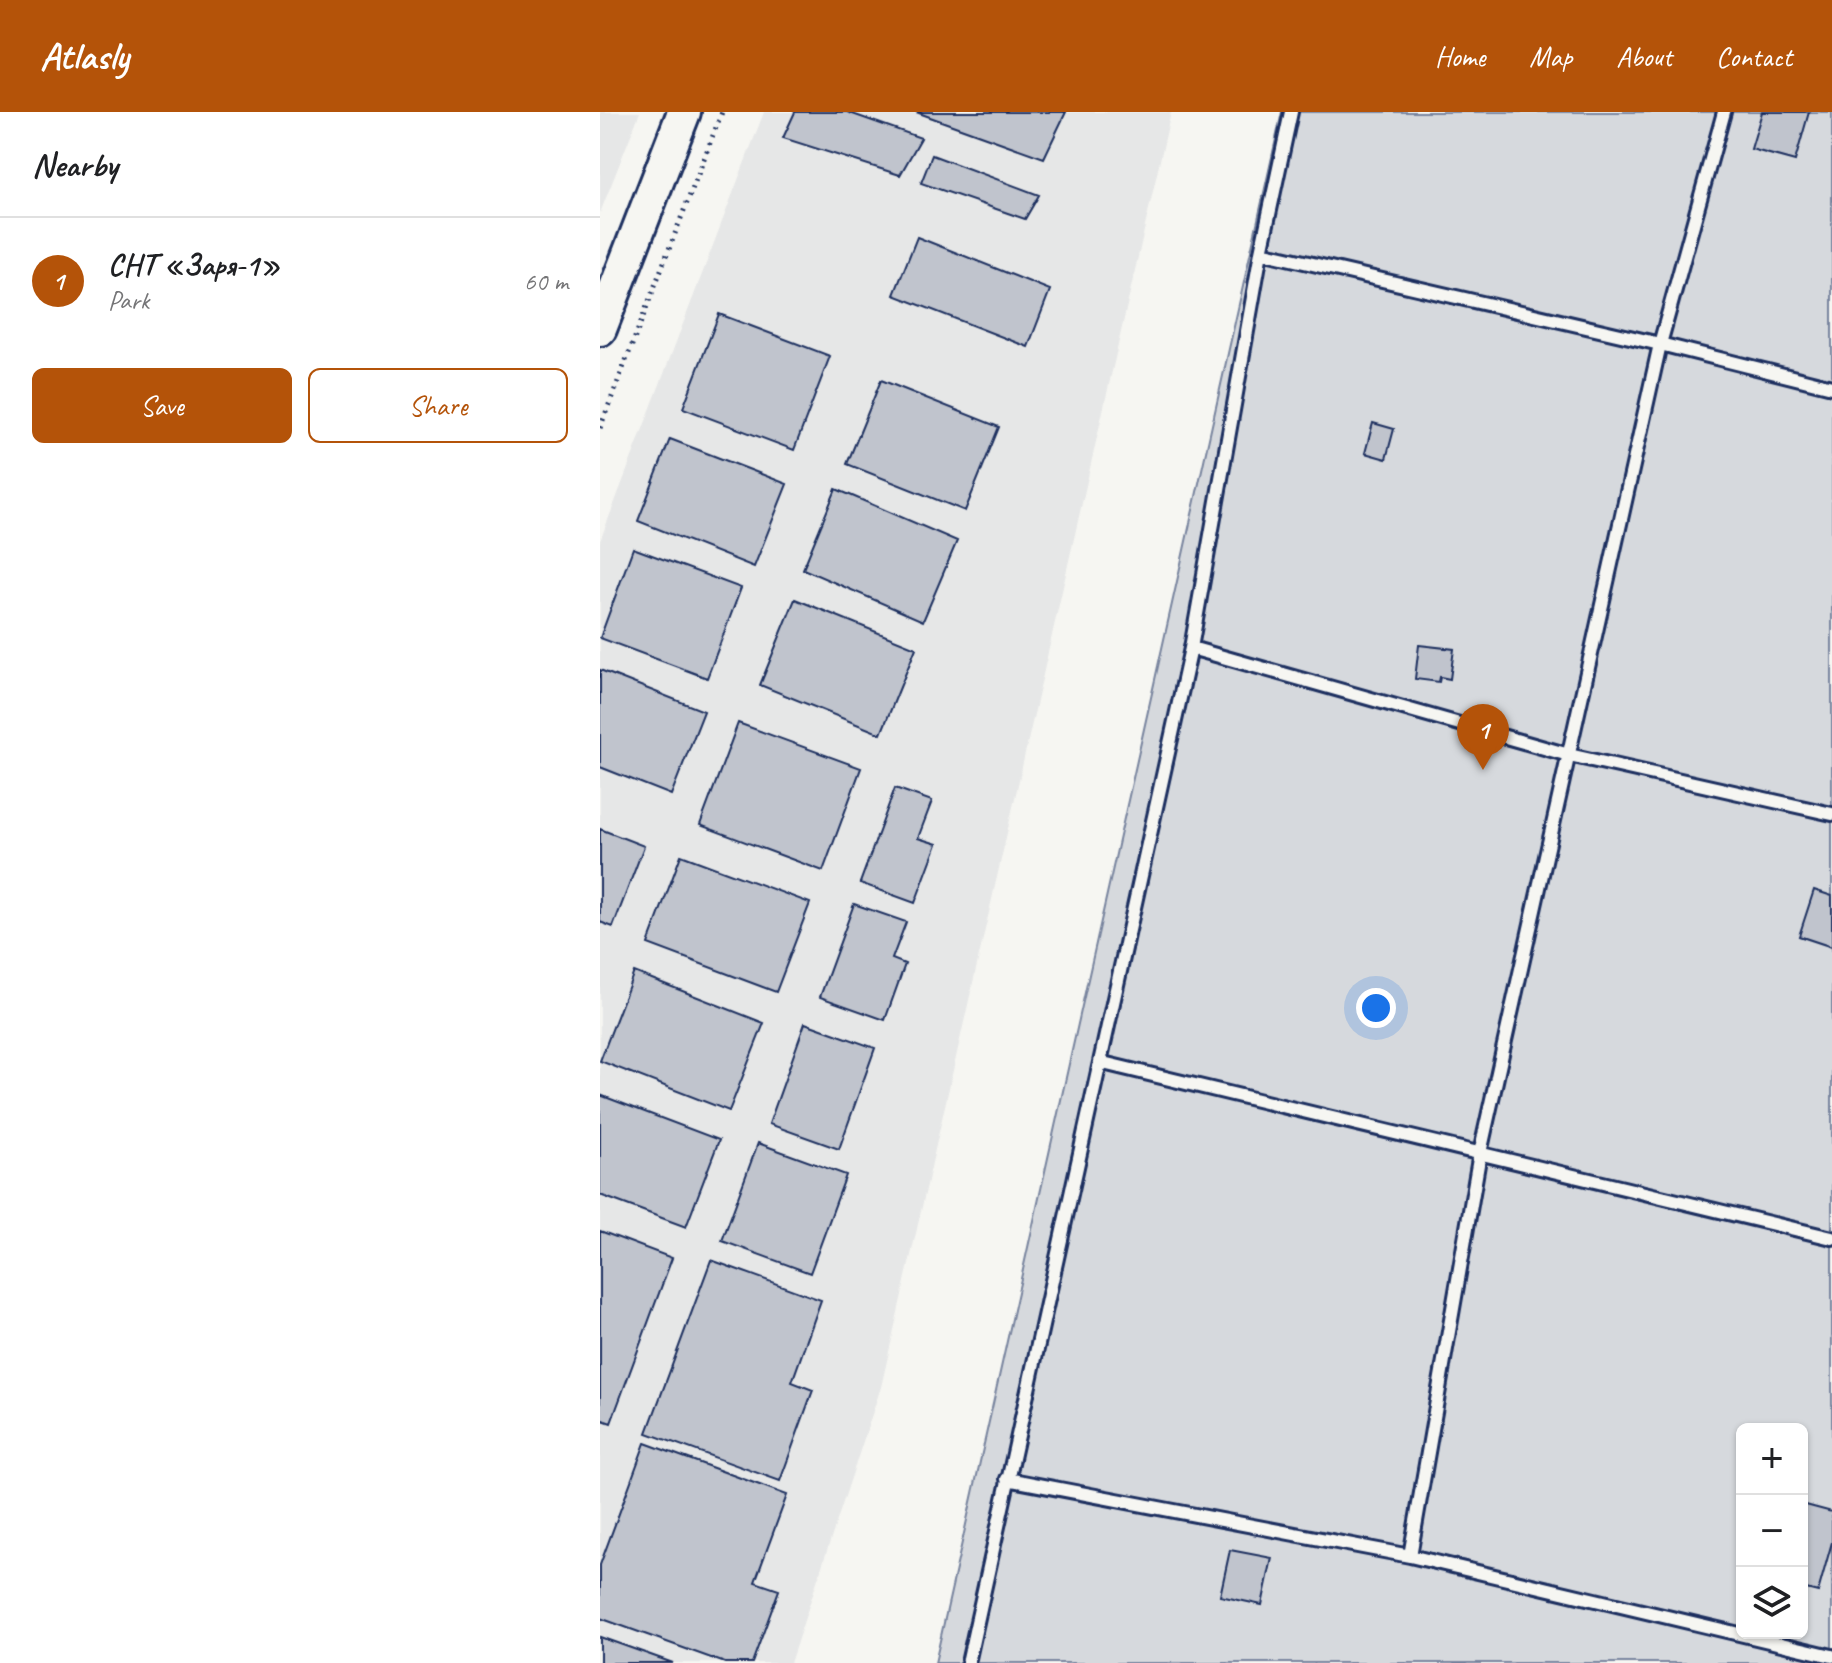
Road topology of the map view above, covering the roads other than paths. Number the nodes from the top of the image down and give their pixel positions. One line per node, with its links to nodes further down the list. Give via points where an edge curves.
1 (684, 112): 5 (street)
2 (1291, 112): 4 (lane)
3 (1724, 112): 6 (lane)
4 (1261, 252): 6 (lane); 8 (lane)
5 (600, 329)
6 (1660, 344): 7 (lane); 9 (lane)
7 (1832, 387)
8 (1191, 648): 9 (lane); 11 (lane)
9 (1569, 755): 10 (lane); 12 (lane)
10 (1832, 814)
11 (1103, 1063): 12 (lane); 14 (lane)
12 (1480, 1153): 13 (lane); 15 (lane)
13 (1832, 1238)
14 (1007, 1479): 15 (lane); 17 (lane)
15 (1410, 1556): 16 (lane)
16 (1832, 1656)
17 (968, 1663)

